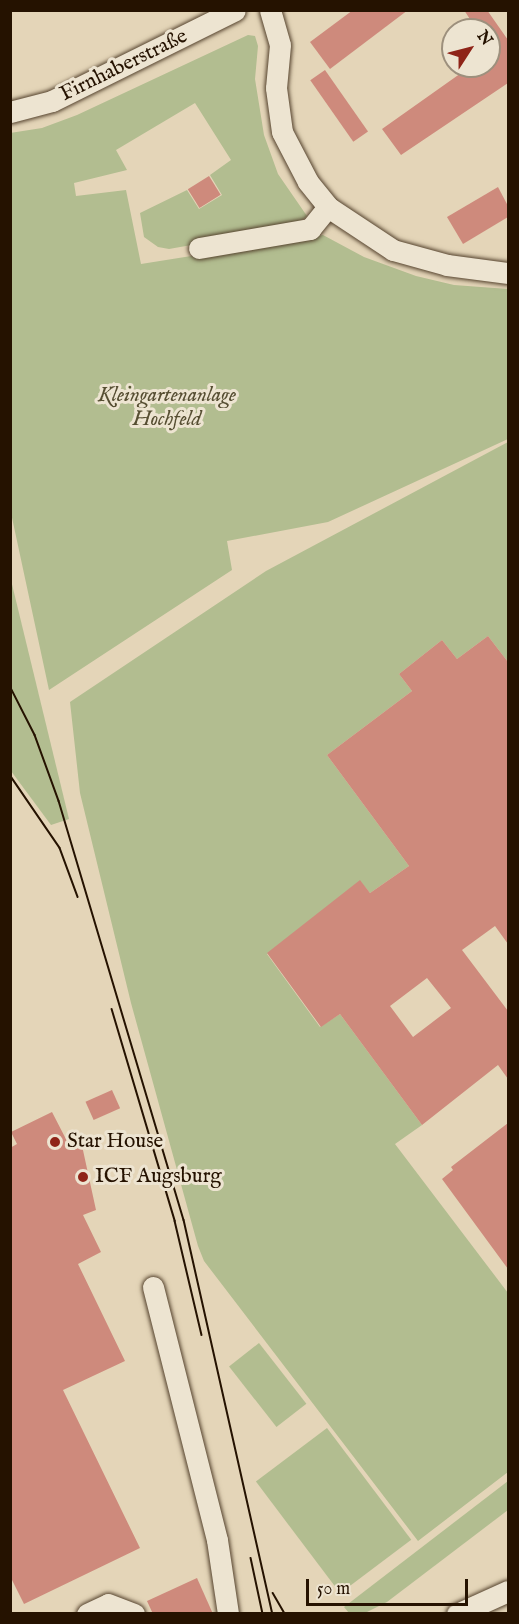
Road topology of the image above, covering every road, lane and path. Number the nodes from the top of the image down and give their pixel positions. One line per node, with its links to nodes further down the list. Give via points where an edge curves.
1 (235, 10): 3 (street, Firnhaberstraße, via 52,101)
2 (270, 10): 4 (street, via 280,45 276,88 282,132 308,182)
3 (10, 112)
4 (328, 207): 5 (street, via 310,229); 6 (street, via 393,250 447,265)
5 (200, 248)
6 (508, 273)
7 (153, 1287): 11 (street, via 217,1540)
8 (508, 1591): 12 (street)
9 (87, 1614): 10 (street, via 108,1604)
10 (134, 1614)
11 (228, 1614)
12 (457, 1614)

